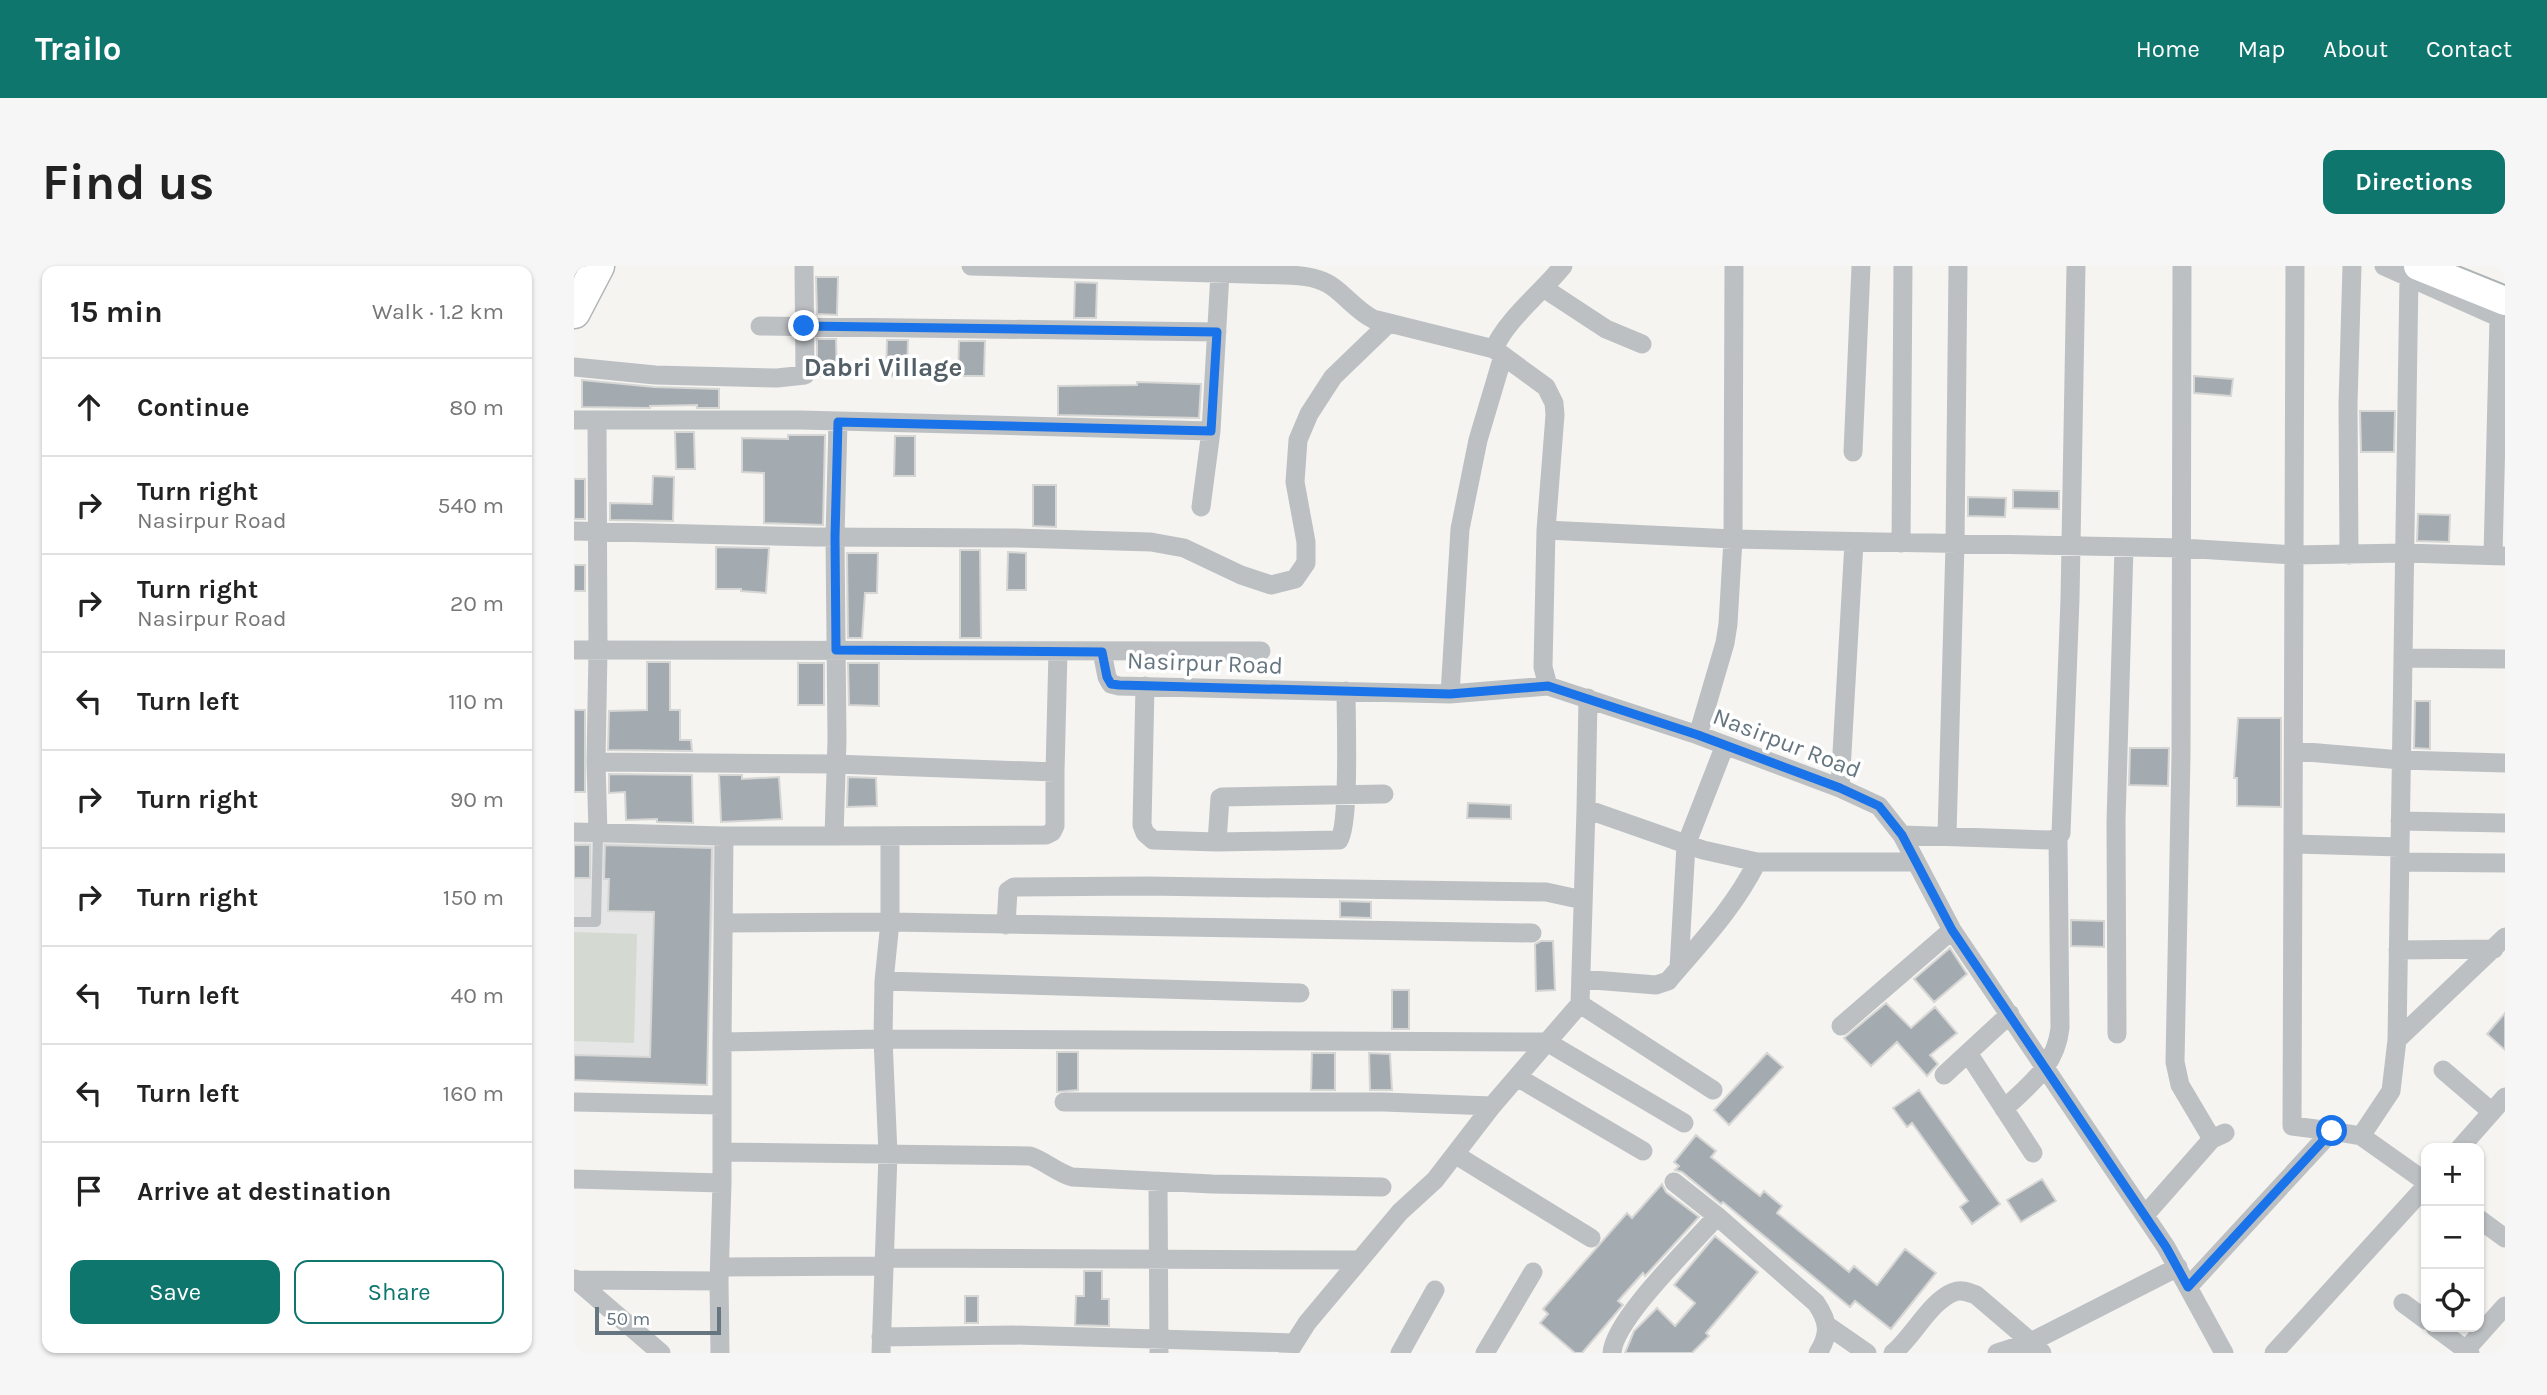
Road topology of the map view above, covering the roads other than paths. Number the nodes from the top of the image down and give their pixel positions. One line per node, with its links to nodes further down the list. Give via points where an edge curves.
1 (598, 266): 18 (main road)
2 (804, 266): 22 (street)
3 (971, 266): 14 (street)
4 (1563, 266): 17 (street)
5 (1734, 266): 37 (street)
6 (1861, 266): 31 (street)
7 (1903, 266): 39 (street)
8 (1958, 266): 40 (street)
9 (2076, 266): 41 (street)
10 (2182, 266): 43 (street)
11 (2295, 266): 45 (street)
12 (2352, 266): 46 (street)
13 (2384, 266): 15 (street)
14 (1144, 269): 16 (street)
15 (2413, 271): 19 (street); 44 (street)
16 (1220, 274): 20 (street, via 1314,278 1332,285 1362,313); 23 (street)
17 (1545, 289): 24 (street, via 1606,329); 25 (street, via 1504,330)
18 (574, 312)
19 (2503, 313): 47 (street)
20 (1389, 323): 25 (street); 36 (street, via 1333,377 1298,440 1295,482 1306,563 1295,579 1271,586 1168,543)
21 (761, 326): 22 (street)
22 (804, 326): 23 (street); 26 (street, via 806,370 802,376 655,375)
23 (1217, 332): 30 (street)
24 (1642, 344)
25 (1498, 353): 33 (street, via 1546,387 1554,403); 59 (street, via 1460,529)
26 (574, 367)
27 (574, 420): 28 (street)
28 (597, 420): 29 (street); 35 (street)
29 (838, 422): 30 (street); 36 (street)
30 (1211, 431): 32 (street)
31 (1853, 452)
32 (1201, 507)
33 (1546, 530): 37 (street); 57 (street, via 1543,667)
34 (574, 531): 35 (street)
35 (597, 531): 36 (street); 49 (street)
36 (835, 537): 50 (street)
37 (1732, 539): 38 (street); 61 (street, via 1725,643)
38 (1854, 542): 39 (street); 69 (street)
39 (1901, 543): 40 (street)
40 (1955, 544): 41 (street); 78 (street)
41 (2071, 547): 42 (street); 82 (street, via 2062,828)
42 (2124, 548): 43 (street); 106 (street, via 2116,821)
43 (2182, 548): 45 (street); 139 (street, via 2175,1062 2180,1085 2219,1136)
44 (2405, 553): 46 (street); 47 (street); 54 (street)
45 (2294, 555): 46 (street); 63 (street)
46 (2349, 555)
47 (2499, 556)
48 (574, 650): 49 (street)
49 (598, 650): 50 (street); 65 (street)
50 (836, 650): 51 (street); 67 (street)
51 (1058, 651): 53 (street); 68 (street)
52 (1261, 651): 53 (street)
53 (1102, 652): 56 (street, Nasirpur Road, via 1111,684)
54 (2403, 658): 55 (street); 64 (street)
55 (2505, 659)
56 (1145, 686): 58 (street, Nasirpur Road); 83 (street, via 1145,833 1153,840)
57 (1548, 686): 59 (street, Nasirpur Road); 60 (street, Nasirpur Road)
58 (1346, 691): 59 (street, Nasirpur Road); 71 (street)
59 (1450, 694)
60 (1588, 698): 61 (street, Nasirpur Road); 72 (street)
61 (1698, 735): 62 (street, Nasirpur Road)
62 (1725, 745): 69 (street, Nasirpur Road); 85 (street)
63 (2295, 751): 64 (street); 84 (street)
64 (2401, 760): 66 (street); 73 (street)
65 (596, 762): 67 (street); 76 (street)
66 (2505, 763)
67 (835, 764): 68 (street); 80 (street)
68 (1055, 772): 81 (street, via 1055,826 1046,835)
69 (1840, 788): 77 (street, Nasirpur Road, via 1879,806)
70 (1384, 794): 71 (street)
71 (1346, 795): 83 (street, via 1339,840); 83 (street, via 1222,797)
72 (1586, 810): 85 (street); 90 (street)
73 (2400, 821): 74 (street); 86 (street)
74 (2505, 823)
75 (574, 832): 76 (street)
76 (598, 833): 79 (street); 91 (lane, via 596,922)
77 (1902, 835): 78 (street); 88 (street, Nasirpur Road)
78 (1947, 835): 82 (street)
79 (724, 836): 80 (street); 93 (street)
80 (834, 836): 81 (street)
81 (890, 837): 92 (street)
82 (2058, 838): 112 (street, via 2060,1028 2058,1045)
83 (1217, 842)
84 (2294, 844): 86 (street); 124 (street, via 2292,1126)
85 (1686, 845): 87 (street); 99 (street)
86 (2400, 854): 89 (street); 98 (street)
87 (1757, 862): 88 (street); 99 (street, via 1730,908)
88 (1915, 862): 95 (street, Nasirpur Road)
89 (2505, 863)
90 (1583, 900): 94 (street, via 1546,892 1014,887 1008,891); 100 (street)
91 (574, 922)
92 (890, 922): 93 (street); 94 (street); 101 (street)
93 (724, 923): 109 (street)
94 (1006, 925): 96 (street)
95 (1952, 930): 104 (street, Nasirpur Road); 105 (street)
96 (1532, 933)
97 (2500, 943): 98 (street); 108 (street)
98 (2398, 950): 108 (street)
99 (1679, 968): 100 (street, via 1668,981 1656,985)
100 (1581, 979): 103 (street)
101 (884, 981): 102 (street); 107 (street)
102 (1300, 993)
103 (1580, 1004): 110 (street); 116 (street)
104 (2010, 1014): 111 (street); 112 (street, Nasirpur Road)
105 (1841, 1026)
106 (2118, 1034)
107 (883, 1039): 109 (street); 110 (street); 130 (street)
108 (2397, 1040): 125 (street, via 2391,1091)
109 (722, 1042): 119 (street)
110 (1547, 1042): 115 (street); 123 (street)
111 (1968, 1053): 114 (street); 122 (street)
112 (2046, 1068): 122 (street); 139 (street, Nasirpur Road)
113 (2443, 1070): 120 (street)
114 (1944, 1075)
115 (1517, 1077): 121 (street); 127 (street)
116 (1713, 1090)
117 (574, 1102): 119 (street)
118 (1064, 1102): 121 (street)
119 (721, 1105): 128 (street)
120 (2499, 1105): 126 (street)
121 (1492, 1106): 131 (street)
122 (2004, 1109): 129 (street)
123 (1684, 1123)
124 (2332, 1131): 125 (street); 151 (street)
125 (2361, 1136): 133 (street)
126 (2465, 1143)
127 (1643, 1151)
128 (722, 1152): 130 (street); 136 (street)
129 (2033, 1153)
130 (888, 1154): 134 (street, via 1030,1156 1072,1177); 146 (street)
131 (1456, 1155): 142 (street); 145 (street)
132 (574, 1179): 136 (street)
133 (2421, 1180)
134 (1158, 1181): 137 (street); 144 (street)
135 (1674, 1182): 140 (street)
136 (722, 1183): 149 (street)
137 (1382, 1188)
138 (2421, 1190): 173 (street)
139 (2145, 1215): 147 (street, Nasirpur Road)
140 (1717, 1216): 156 (street, via 1816,1303); 167 (street, via 1644,1298 1614,1341)
141 (2484, 1223): 143 (street)
142 (1591, 1238)
143 (2505, 1238)
144 (1160, 1259): 145 (street); 146 (street); 159 (street)
145 (1359, 1261): 160 (street)
146 (884, 1262): 149 (street); 158 (street)
147 (2178, 1267): 151 (street, Nasirpur Road); 161 (street)
148 (1533, 1272): 166 (street)
149 (719, 1274): 150 (street); 164 (street)
150 (575, 1280): 163 (street)
151 (2188, 1287): 172 (street, Nasirpur Road)
152 (1435, 1290): 165 (street)
153 (2403, 1303): 155 (street)
154 (2505, 1306): 162 (street)
155 (2421, 1316)
156 (1828, 1326): 168 (street); 169 (street)
157 (2441, 1332): 162 (street)
158 (881, 1345): 159 (street, via 1012,1335)
159 (1159, 1346): 160 (street)
160 (1291, 1348)
161 (2037, 1348): 170 (street, via 1976,1295 1964,1291 1941,1300); 171 (street)
162 (2467, 1352)
163 (661, 1353)
164 (720, 1353)
165 (1399, 1353)
166 (1485, 1353)
167 (1612, 1353)
168 (1818, 1353)
169 (1867, 1353)
170 (1894, 1353)
171 (1997, 1353)
172 (2224, 1353)
173 (2274, 1353)

